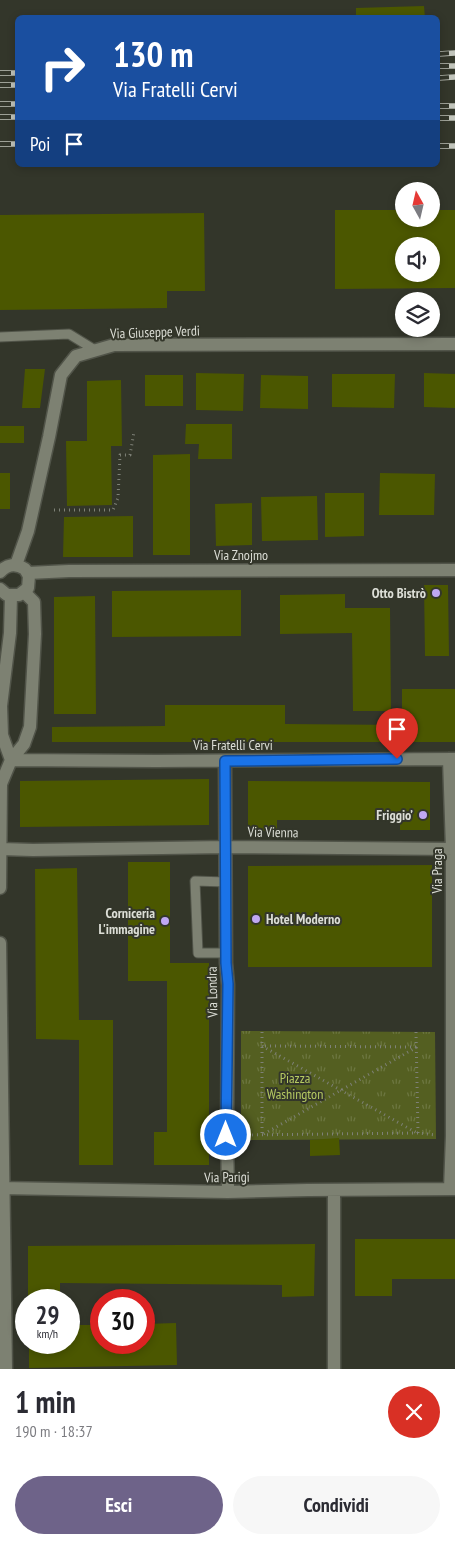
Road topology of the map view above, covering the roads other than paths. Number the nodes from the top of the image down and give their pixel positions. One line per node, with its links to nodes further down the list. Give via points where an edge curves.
1 (0, 337): 3 (lane, via 69,334)
2 (455, 344): 3 (street, Via Giuseppe Verdi, via 114,345)
3 (95, 350): 4 (street, Via Giuseppe Verdi, via 76,356 61,375 31,517)
4 (16, 565): 6 (street, via 5,567); 7 (street)
5 (455, 570): 7 (street, Via Znojmo)
6 (0, 572)
7 (28, 573): 9 (street, via 29,584)
8 (0, 588): 10 (street)
9 (24, 592): 10 (street); 12 (street, via 34,602 30,727 24,744)
10 (12, 596): 12 (street, via 1,706 2,735)
11 (452, 759): 13 (street, Via Fratelli Cervi); 15 (street, Via Praga)
12 (11, 760): 13 (street, Via Fratelli Cervi); 16 (street, via 1,784)
13 (225, 761): 14 (street, Via Londra)
14 (226, 847): 15 (street, Via Vienna); 16 (street, Via Vienna); 18 (street, Via Londra)
15 (454, 849): 23 (street, Via Praga, via 451,982)
16 (1, 850): 17 (street)
17 (0, 882): 19 (street)
18 (226, 882): 21 (street, Via Londra); 21 (lane, via 195,881 198,953)
19 (0, 888)
20 (0, 944): 22 (street, via 4,1158)
21 (226, 953): 25 (street, Via Londra)
22 (1, 1188): 25 (street, Via Parigi); 26 (street)
23 (453, 1189): 24 (street, Via Parigi)
24 (334, 1190): 25 (street, Via Parigi); 27 (street)
25 (228, 1192)
26 (6, 1369)
27 (334, 1369)

